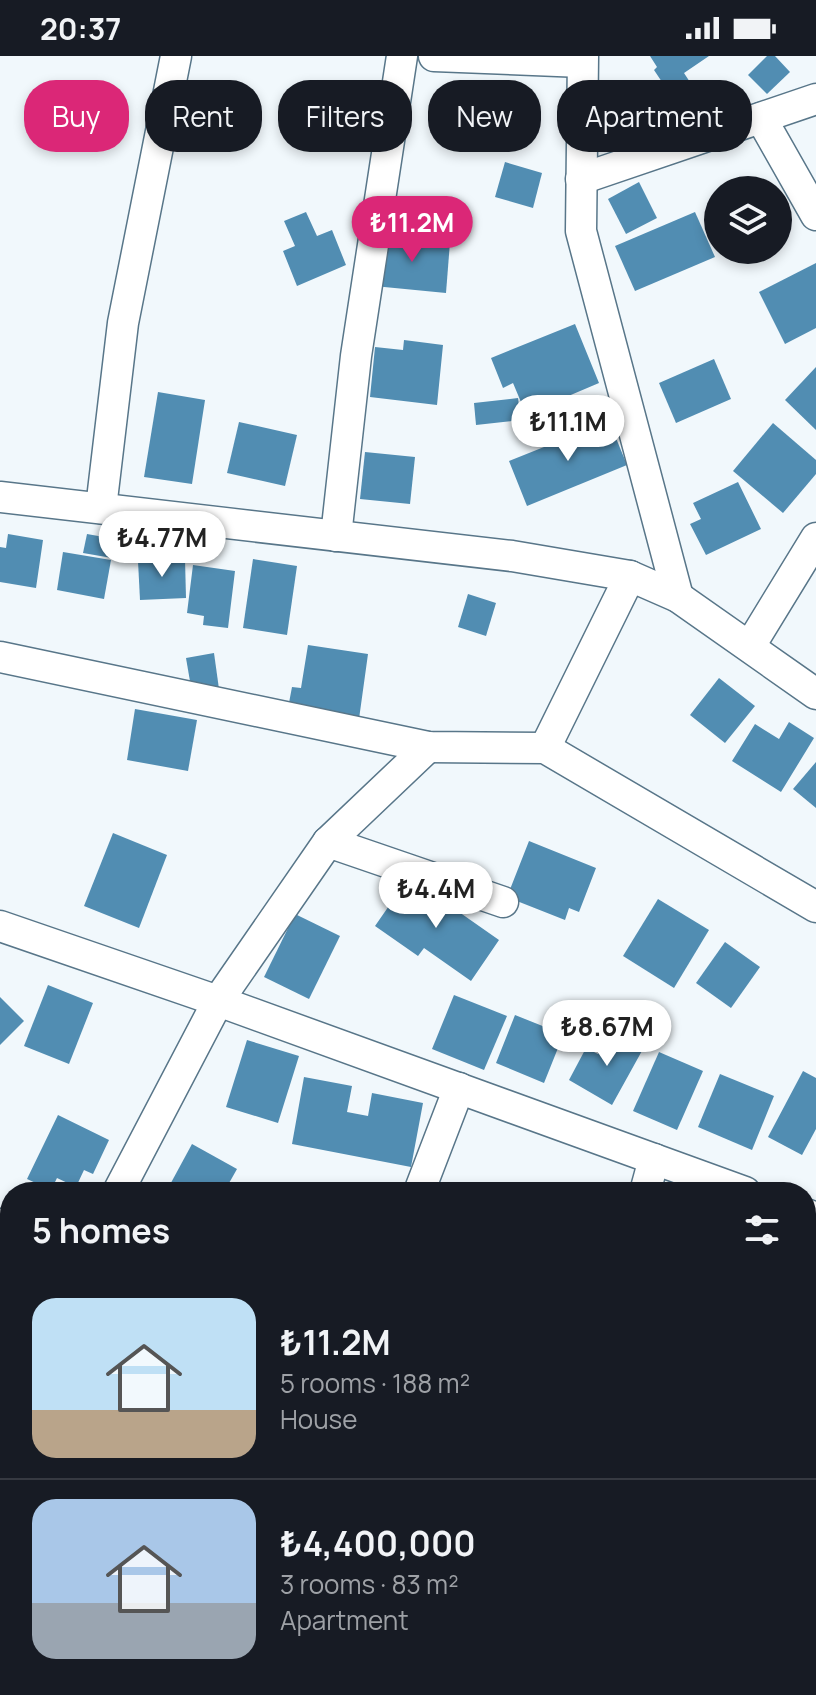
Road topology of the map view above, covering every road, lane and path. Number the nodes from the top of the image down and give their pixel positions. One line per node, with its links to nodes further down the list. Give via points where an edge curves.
1 (176, 56): 10 (street, via 123,323)
2 (402, 56): 11 (street, via 356,356)
3 (434, 56): 4 (street)
4 (583, 59): 7 (street)
5 (816, 99): 6 (street)
6 (761, 118): 7 (street); 8 (street)
7 (581, 179): 14 (street, via 581,231)
8 (816, 215)
9 (0, 497): 10 (street)
10 (101, 508): 11 (street)
11 (336, 536): 13 (street)
12 (816, 538): 15 (street)
13 (630, 576): 14 (street); 19 (street)
14 (678, 597): 15 (street)
15 (750, 646): 17 (street)
16 (0, 657): 18 (street)
17 (816, 694)
18 (428, 747): 19 (street); 20 (street)
19 (545, 748): 22 (street)
20 (328, 842): 21 (street); 24 (street)
21 (503, 902)
22 (816, 907)
23 (0, 926): 24 (street)
24 (218, 1001): 25 (street); 27 (street)
25 (459, 1088): 26 (street); 28 (street)
26 (654, 1159): 29 (street); 30 (street)
27 (123, 1182)
28 (423, 1182)
29 (648, 1182)
30 (717, 1182)

